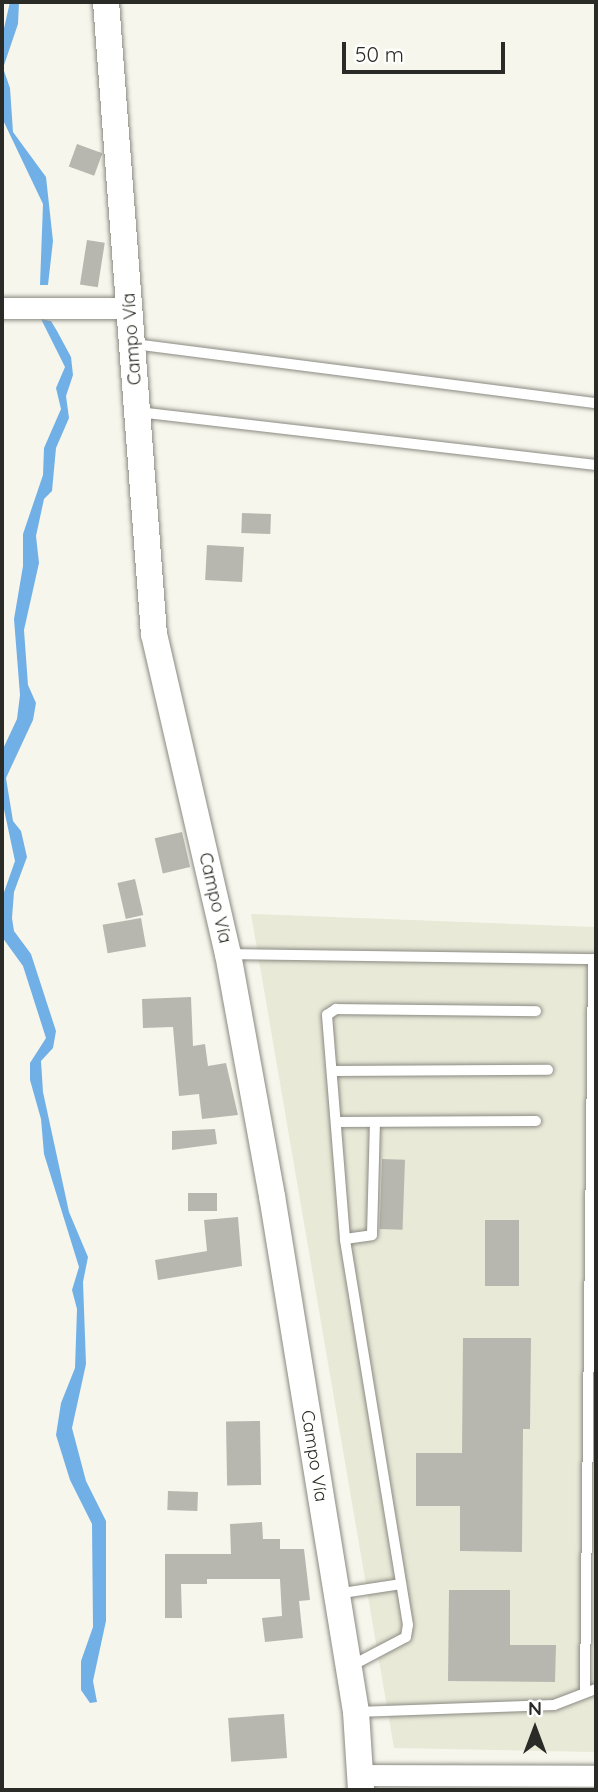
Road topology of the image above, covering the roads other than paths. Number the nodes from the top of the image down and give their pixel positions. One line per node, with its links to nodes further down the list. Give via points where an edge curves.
1 (106, 2): 3 (street, Campo Vía)
2 (2, 308): 3 (street)
3 (130, 308): 4 (street, Campo Vía)
4 (133, 344): 5 (lane); 6 (street, Campo Vía)
5 (596, 403)
6 (138, 412): 7 (lane); 8 (street, Campo Vía, via 154,634)
7 (596, 465)
8 (228, 954): 9 (lane); 18 (street, Campo Vía)
9 (594, 959): 20 (lane)
10 (536, 1011): 12 (lane, via 336,1009 327,1015)
11 (548, 1070): 12 (lane)
12 (332, 1071): 14 (lane)
13 (536, 1121): 15 (lane)
14 (336, 1122): 15 (lane); 16 (lane)
15 (375, 1122): 16 (lane, via 372,1235)
16 (345, 1239): 17 (lane)
17 (401, 1584): 18 (lane); 19 (lane, via 406,1637)
18 (336, 1594): 19 (street, Campo Vía)
19 (348, 1668): 21 (street, Campo Vía)
20 (591, 1690): 21 (lane, via 554,1705)
21 (356, 1712): 23 (street, Campo Vía)
22 (596, 1776): 23 (street)
23 (362, 1783)

